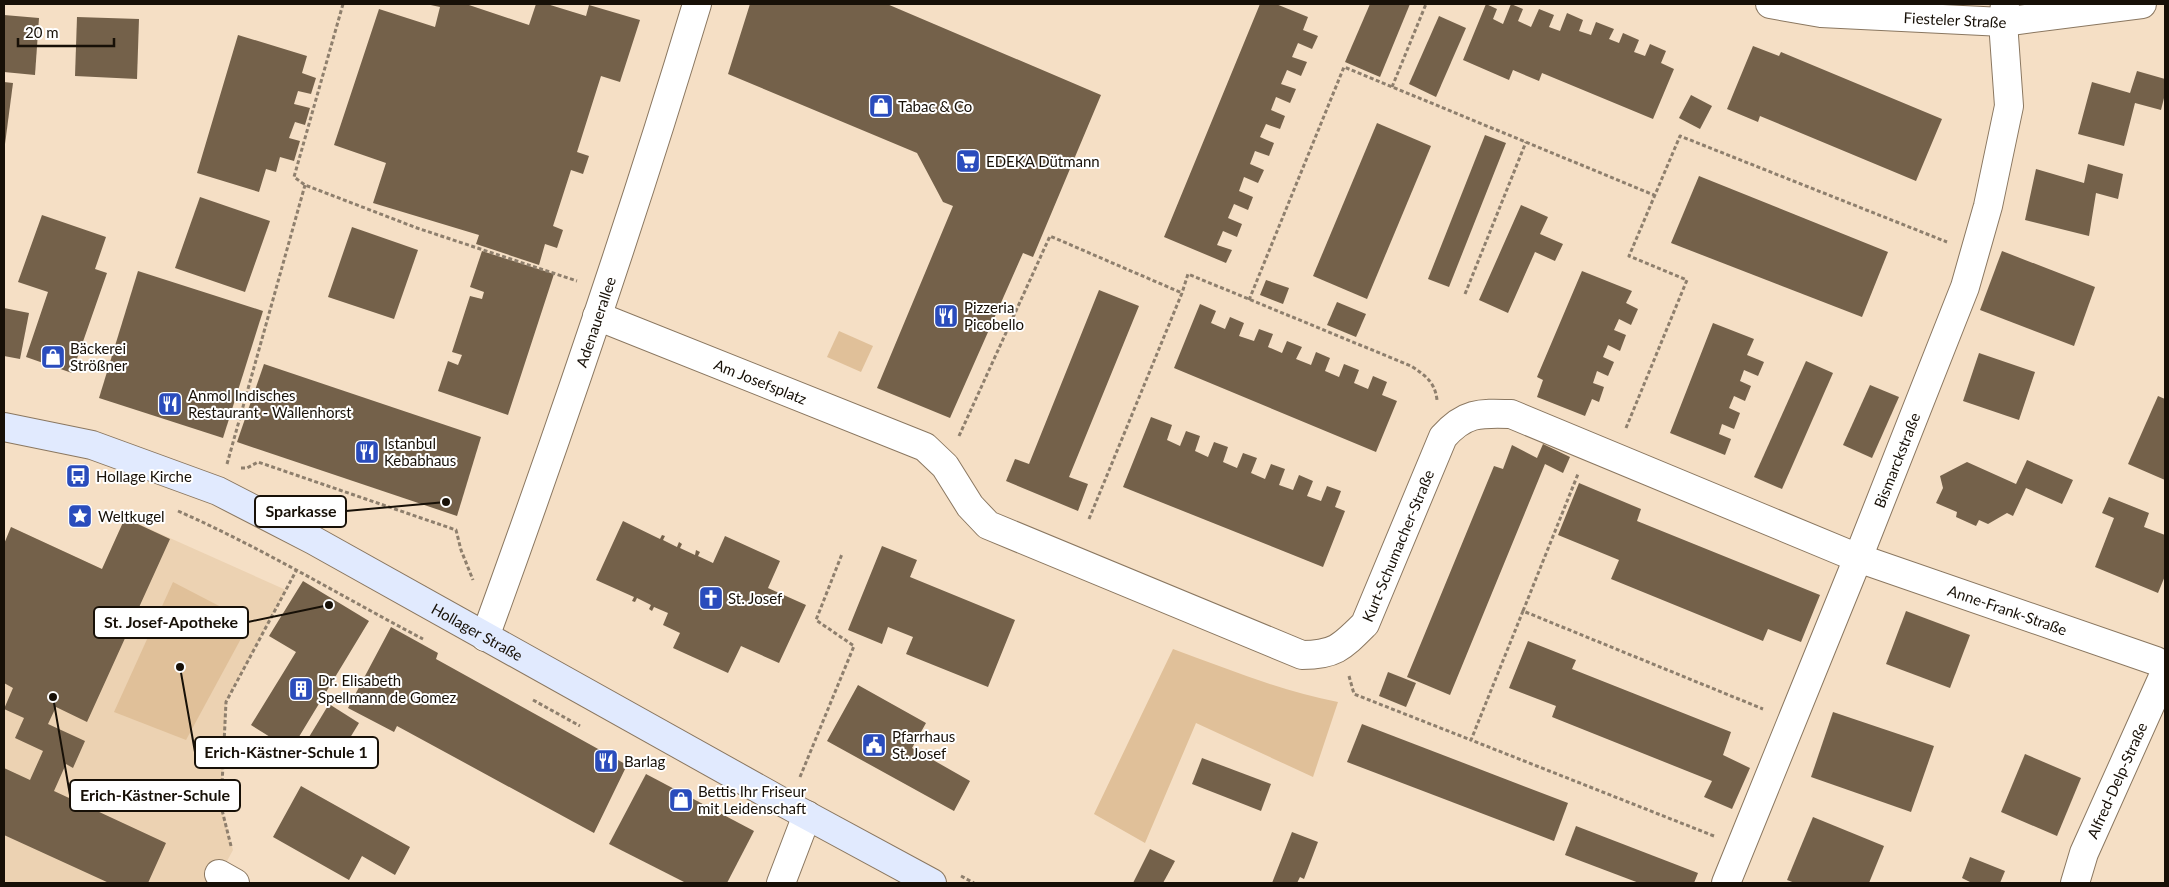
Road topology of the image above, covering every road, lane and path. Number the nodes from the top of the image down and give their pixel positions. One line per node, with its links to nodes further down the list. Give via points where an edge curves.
1 (342, 4): 9 (path, via 294,177)
2 (697, 4): 15 (street, Adenauerallee)
3 (1426, 4): 7 (path)
4 (1770, 4): 6 (street, Fiesteler Straße, via 1821,14)
5 (2142, 4): 6 (street, Fiesteler Straße)
6 (2004, 13): 11 (street, Bismarckstraße, via 2009,106)
7 (1392, 87): 8 (path); 14 (path, via 1344,66)
8 (1526, 142): 10 (path); 13 (path)
9 (305, 185): 15 (path, via 417,228 553,272); 27 (path, via 226,467 247,468 258,462 456,530)
10 (1654, 195): 11 (path, via 1680,136); 20 (path, via 1629,256 1686,280)
11 (1975, 253): 25 (street, Bismarckstraße, via 1965,287)
12 (1182, 294): 14 (path, via 1188,274); 21 (path, via 1050,236); 22 (path)
13 (1465, 294)
14 (1249, 300): 17 (path, via 1411,366 1427,376 1436,391)
15 (601, 304): 19 (street, Am Josefsplatz); 27 (street, Adenauerallee)
16 (4, 426): 27 (main road, Hollager Straße, via 92,445 218,491)
17 (1443, 437): 18 (street, Kurt-Schumacher-Straße, via 1456,423 1481,413 1511,414); 21 (street, Kurt-Schumacher-Straße, via 1365,624 1342,647 1321,655 1302,654 988,525 970,506)
18 (1590, 446): 20 (street, Kurt-Schumacher-Straße); 26 (path)
19 (925, 447): 21 (street, Kurt-Schumacher-Straße)
20 (1614, 457): 25 (street, Kurt-Schumacher-Straße)
21 (945, 466)
22 (1089, 519)
23 (203, 522): 34 (path, via 296,571 226,702 221,806)
24 (842, 554): 32 (path, via 816,620 854,646)
25 (1858, 558): 28 (street, Anne-Frank-Straße); 30 (street, Bismarckstraße)
26 (1522, 610): 30 (path); 31 (path)
27 (489, 626): 33 (main road, Hollager Straße)
28 (2162, 668): 39 (street, Alfred-Delp-Straße, via 2084,853)
29 (1354, 694): 31 (path)
30 (1792, 720): 35 (street, Bismarckstraße)
31 (1471, 740): 35 (path)
32 (797, 785)
33 (807, 815): 36 (street); 37 (main road, Hollager Straße)
34 (229, 839)
35 (1741, 846): 38 (street, Bismarckstraße)
36 (781, 883)
37 (932, 883)
38 (1726, 883)
39 (2075, 883)

